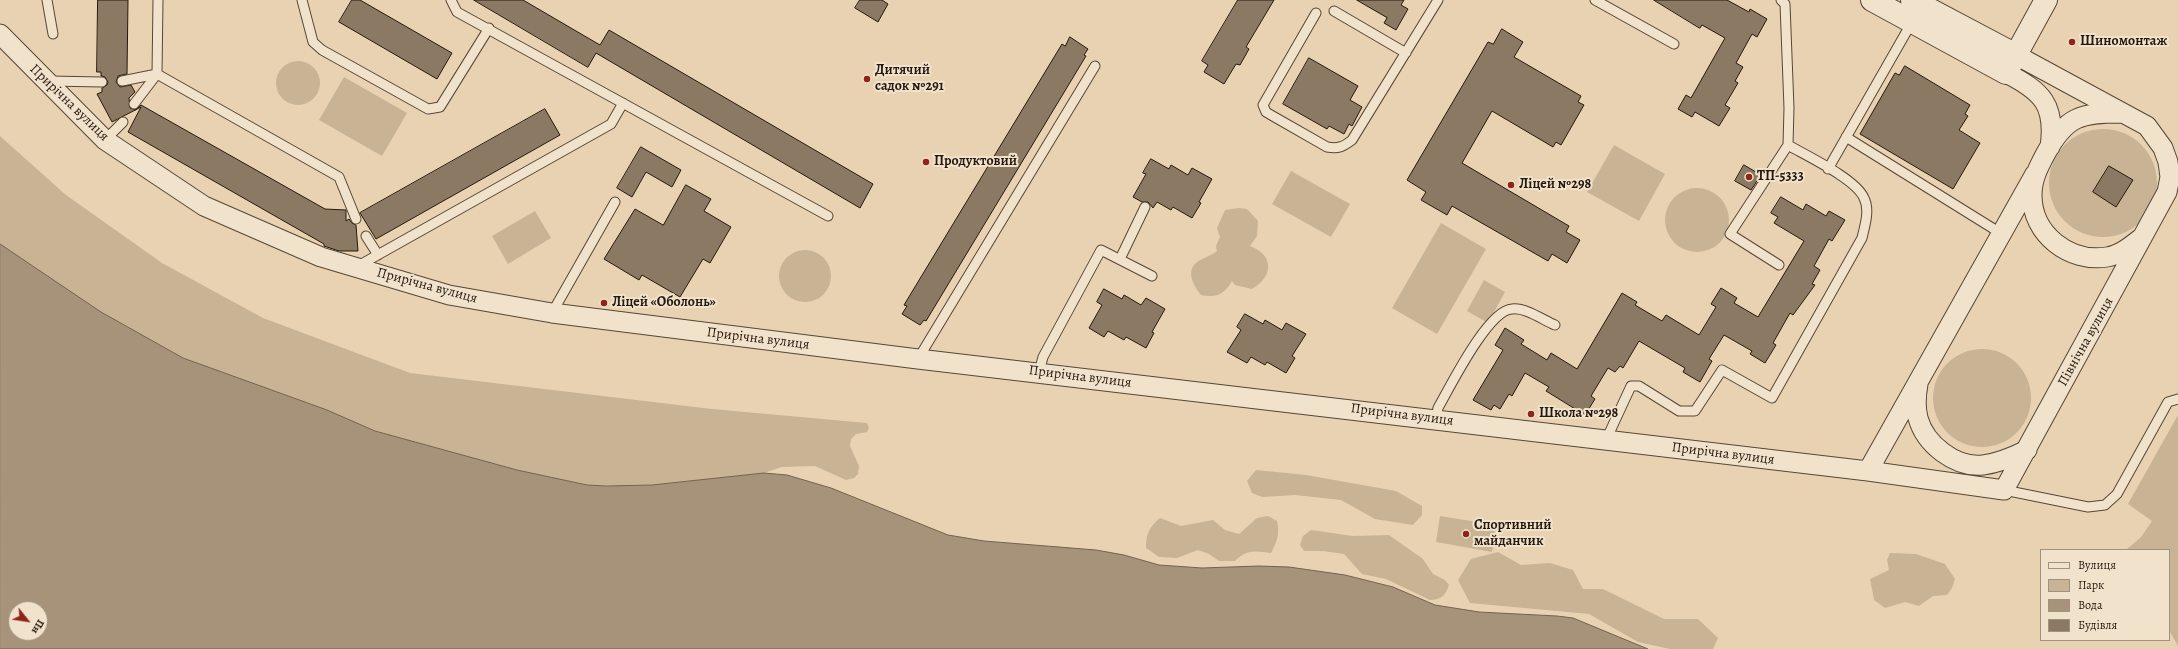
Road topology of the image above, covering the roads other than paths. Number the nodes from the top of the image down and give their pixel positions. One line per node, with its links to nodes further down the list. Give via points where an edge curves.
1 (47, 0): 16 (lane)
2 (158, 0): 21 (lane)
3 (302, 0): 14 (lane, via 313,42 322,50 428,110 440,107)
4 (451, 0): 14 (lane, via 457,12)
5 (1438, 0): 18 (lane)
6 (1595, 0): 17 (lane)
7 (1781, 0): 31 (lane, via 1784,2 1785,12)
8 (1872, 0): 13 (street)
9 (1912, 0): 19 (street)
10 (2046, 0): 19 (street)
11 (1334, 11): 18 (lane)
12 (1316, 13): 18 (lane, via 1263,105 1266,112 1327,147 1336,149 1352,140)
13 (1912, 22): 19 (street); 29 (lane)
14 (489, 28): 25 (lane)
15 (0, 34): 22 (street, Прирічна вулиця)
16 (53, 34)
17 (1674, 44)
18 (1406, 53)
19 (2011, 64): 27 (street); 32 (street, via 2026,83 2039,93 2047,106 2052,119)
20 (1095, 66): 49 (lane)
21 (157, 74): 24 (lane); 26 (lane); 38 (lane, via 339,177)
22 (46, 81): 23 (lane); 30 (street, Прирічна вулиця)
23 (102, 82)
24 (122, 82)
25 (623, 103): 37 (lane); 42 (lane, via 611,124)
26 (134, 104)
27 (2124, 112): 32 (street, via 2080,116 2068,122); 40 (street, via 2147,126 2163,148 2168,162 2170,177 2167,192)
28 (123, 122): 30 (lane)
29 (1846, 137): 33 (lane); 39 (lane)
30 (105, 140): 45 (street, Прирічна вулиця, via 204,206 321,257)
31 (1788, 145): 33 (lane); 44 (lane, via 1730,234)
32 (2050, 147): 34 (street)
33 (1828, 169): 54 (lane, via 1853,183 1864,198 1867,216 1862,238 1772,398 1722,370 1695,411 1679,411 1639,386 1631,386)
34 (2035, 174): 39 (street); 40 (street, via 2032,196 2036,217 2047,236 2064,250 2085,257 2107,257 2128,249)
35 (615, 202): 47 (lane)
36 (1145, 207): 43 (lane)
37 (828, 216)
38 (356, 219)
39 (2002, 234): 51 (street)
40 (2145, 234): 55 (street, Північна вулиця)
41 (366, 236): 42 (lane)
42 (378, 255): 45 (lane)
43 (1120, 258): 46 (lane); 50 (lane, via 1102,250 1043,357)
44 (1779, 265)
45 (356, 267): 47 (street, Прирічна вулиця, via 450,295)
46 (1152, 276)
47 (552, 313): 49 (street, Прирічна вулиця)
48 (1555, 326): 53 (lane, via 1514,308 1500,314 1479,337 1438,408)
49 (918, 359): 50 (street, Прирічна вулиця)
50 (1039, 372): 53 (street, Прирічна вулиця)
51 (1920, 377): 55 (street, via 1915,397 1918,418 1927,437 1942,452 1961,462 1982,465 2002,461); 56 (street)
52 (2178, 398): 57 (lane, Прирічна вулиця, via 2168,402 2117,494 2105,505 2088,507)
53 (1436, 420): 54 (street, Прирічна вулиця)
54 (1606, 440): 56 (street, Прирічна вулиця)
55 (2027, 450): 57 (street, Північна вулиця)
56 (1868, 471): 57 (street, Прирічна вулиця)
57 (2004, 490)

